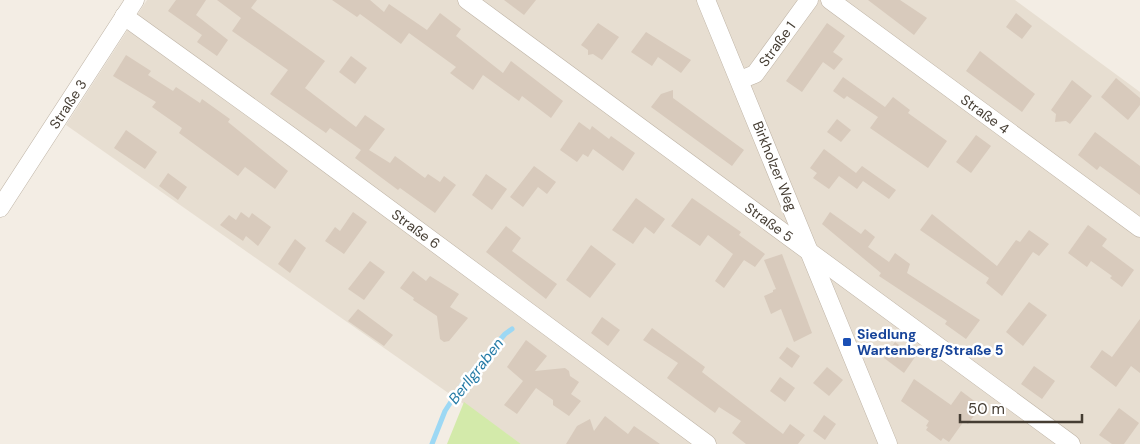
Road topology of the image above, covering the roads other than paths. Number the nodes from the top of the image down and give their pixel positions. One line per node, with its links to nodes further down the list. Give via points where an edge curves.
1 (134, 0): 6 (street, Straße 3)
2 (467, 0): 10 (street, Straße 5)
3 (706, 0): 7 (street, Birkholzer Weg)
4 (809, 0): 7 (street, Straße 1, via 755,74)
5 (830, 0): 9 (street, Straße 4)
6 (124, 16): 8 (street, Straße 3); 11 (street, Straße 6)
7 (740, 80): 10 (street, Birkholzer Weg)
8 (0, 208)
9 (1140, 228)
10 (811, 253): 12 (street, Birkholzer Weg); 13 (street, Straße 5)
11 (707, 444)
12 (888, 444)
13 (1071, 444)

